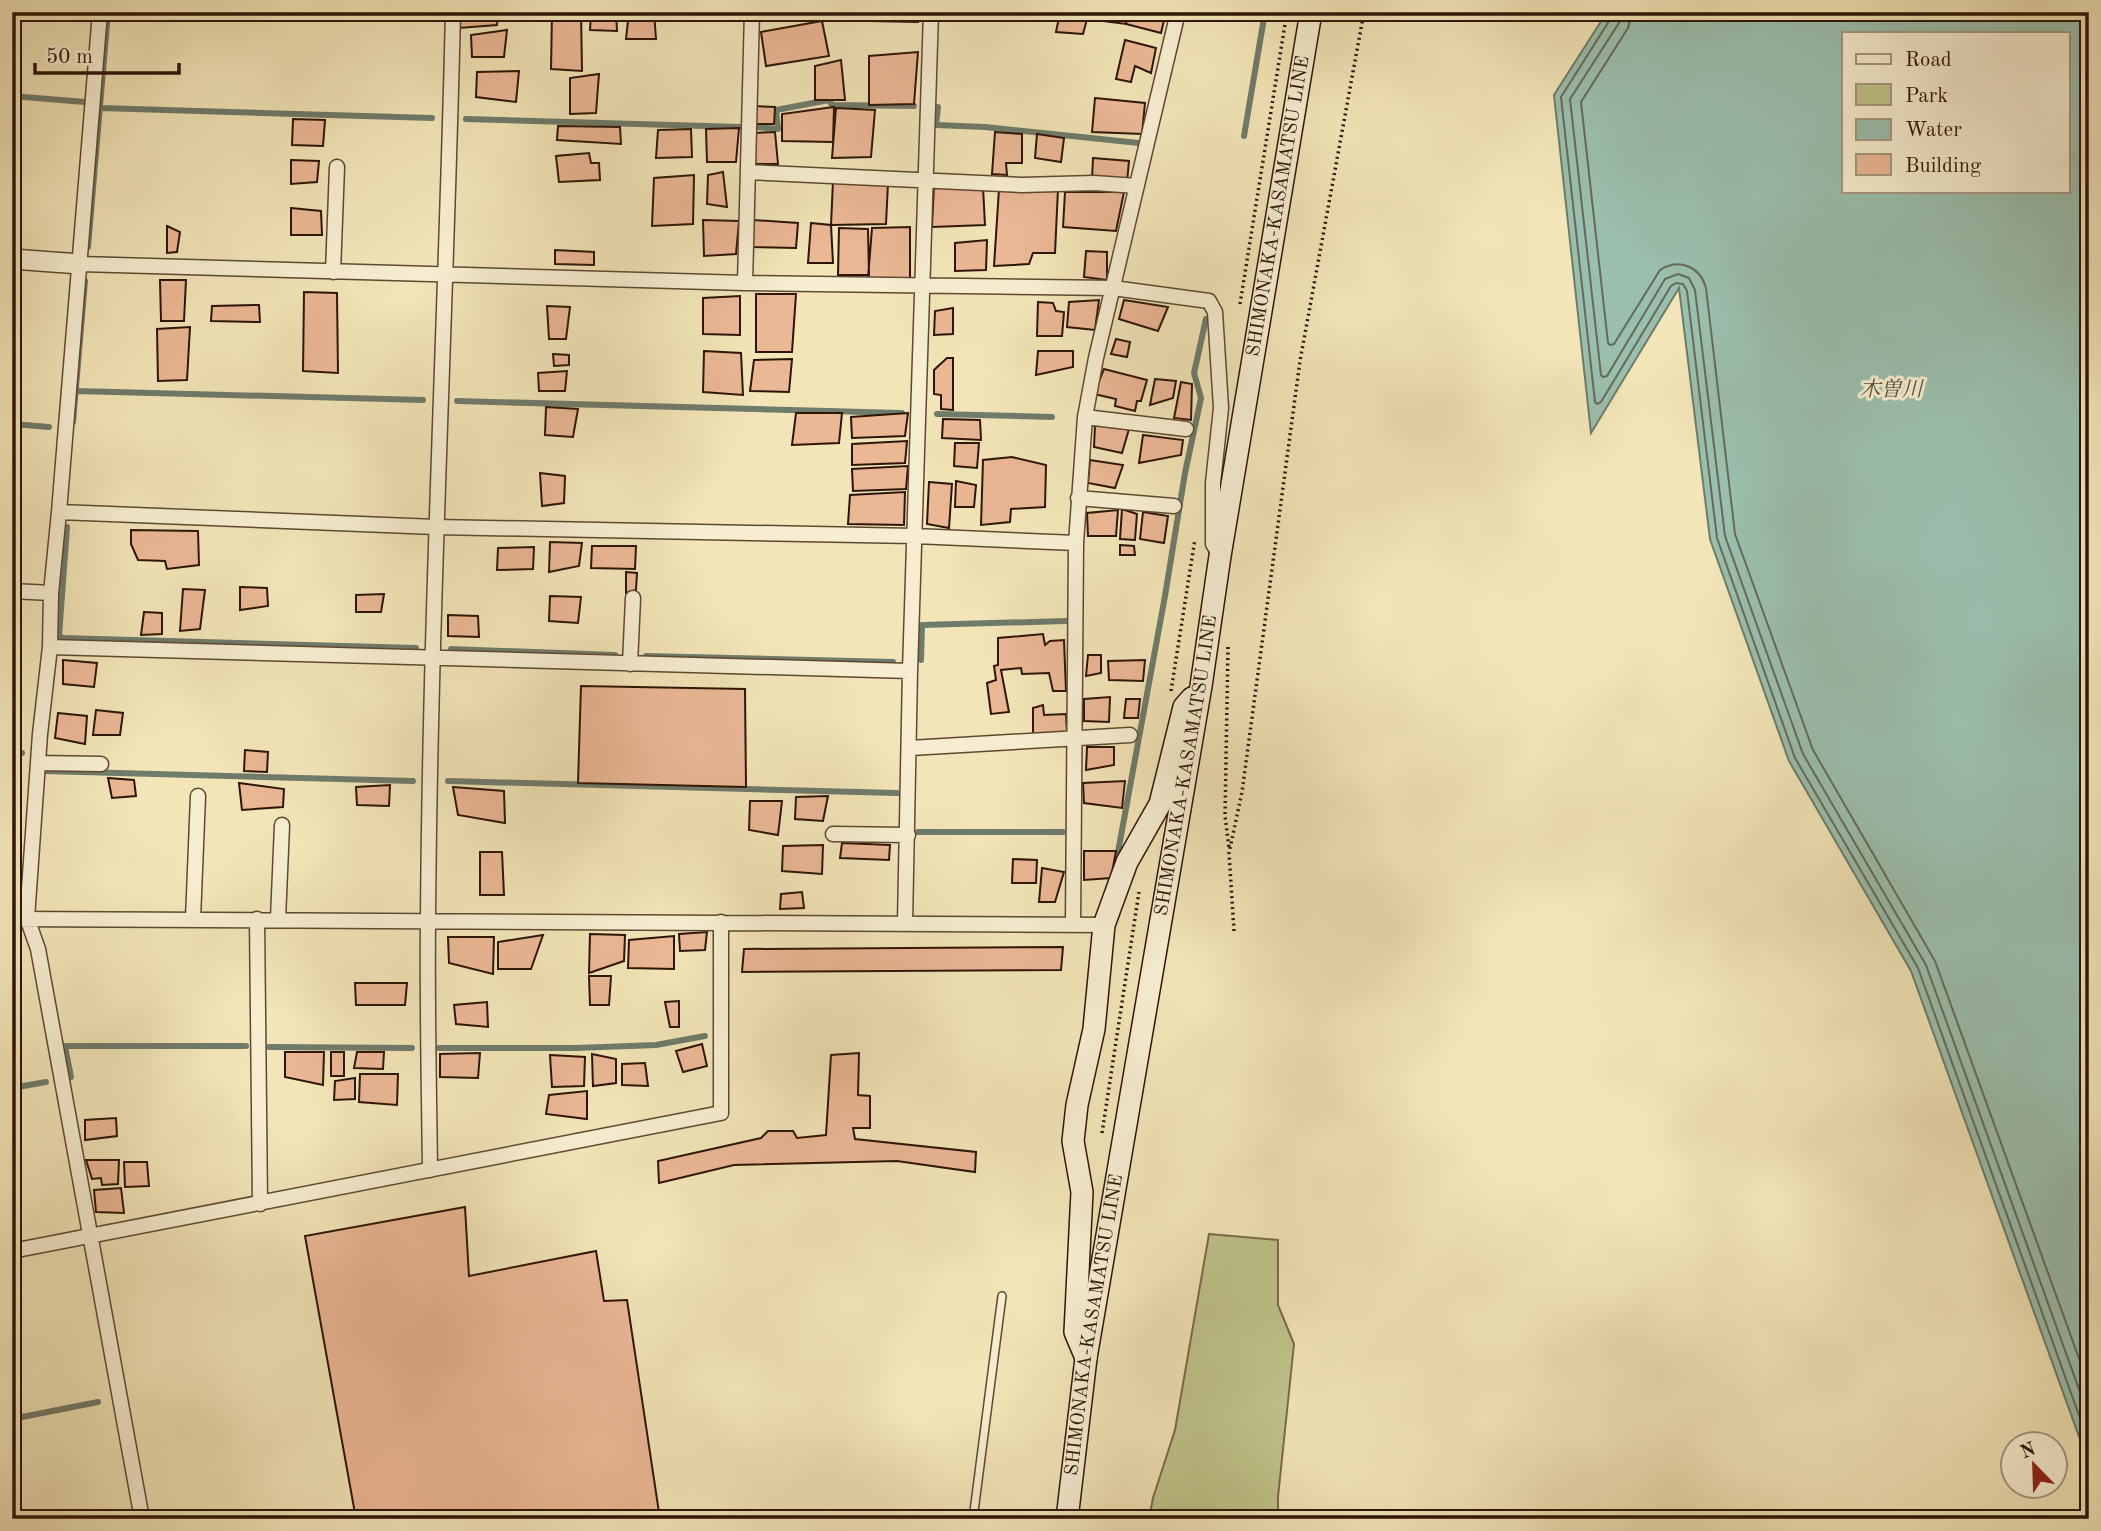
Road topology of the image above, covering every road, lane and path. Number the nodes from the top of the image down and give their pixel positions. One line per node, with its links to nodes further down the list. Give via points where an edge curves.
1 (100, 12): 14 (street)
2 (453, 12): 16 (street)
3 (752, 12): 10 (street)
4 (931, 12): 11 (street)
5 (1178, 12): 12 (street)
6 (1287, 12): 20 (path)
7 (1311, 12): 30 (main road, SHIMONAKA-KASAMATSU LINE)
8 (1364, 12): 50 (path, via 1300,361)
9 (337, 167): 15 (street)
10 (748, 172): 11 (street); 17 (street)
11 (926, 179): 12 (street); 18 (street)
12 (1137, 186): 19 (street)
13 (12, 259): 14 (street)
14 (80, 264): 15 (street); 25 (street)
15 (333, 272): 16 (street)
16 (447, 276): 17 (street); 27 (street)
17 (745, 283): 18 (street)
18 (923, 287): 19 (street); 28 (street)
19 (1114, 288): 21 (street); 30 (street, via 1209,300 1214,312 1221,408 1213,483 1213,544)
20 (1240, 306)
21 (1085, 417): 22 (street); 23 (street)
22 (1186, 429)
23 (1078, 498): 24 (street); 29 (street)
24 (1174, 506)
25 (60, 512): 27 (street); 32 (street)
26 (1197, 526): 40 (path)
27 (436, 527): 28 (street); 36 (street)
28 (915, 536): 29 (street); 38 (street)
29 (1076, 543): 42 (street)
30 (1220, 556): 34 (main road, SHIMONAKA-KASAMATSU LINE)
31 (12, 591): 32 (street)
32 (51, 593): 35 (street)
33 (633, 598): 37 (street)
34 (1212, 613): 39 (main road, SHIMONAKA-KASAMATSU LINE); 50 (path, via 1229,650 1225,816)
35 (50, 647): 36 (street); 44 (street)
36 (433, 658): 37 (street); 56 (street)
37 (630, 664): 38 (street)
38 (910, 671): 43 (street)
39 (1201, 686): 60 (main road, via 1184,707 1160,804 1127,862); 68 (main road, SHIMONAKA-KASAMATSU LINE)
40 (1169, 700)
41 (1130, 735): 42 (street)
42 (1075, 739): 43 (street); 59 (street)
43 (910, 748): 49 (street)
44 (38, 763): 45 (street); 52 (street)
45 (101, 764)
46 (198, 796): 53 (street)
47 (282, 825): 55 (street)
48 (832, 834): 49 (street)
49 (908, 835): 58 (street)
50 (1230, 853): 61 (path)
51 (1139, 889): 62 (path)
52 (20, 918): 53 (street); 65 (street, via 38,949)
53 (193, 919): 54 (street)
54 (257, 919): 55 (street); 64 (street)
55 (278, 919): 56 (street)
56 (428, 922): 57 (street); 63 (street)
57 (721, 922): 58 (street); 63 (street, via 721,1113)
58 (905, 923): 59 (street)
59 (1073, 924): 60 (street)
60 (1104, 925): 68 (main road, via 1094,1029 1073,1142 1082,1192 1075,1332)
61 (1234, 931)
62 (1101, 1145)
63 (430, 1170): 64 (street)
64 (260, 1204): 65 (street)
65 (91, 1235): 66 (street); 69 (street)
66 (12, 1251)
67 (1002, 1296): 70 (lane)
68 (1086, 1358): 71 (main road, SHIMONAKA-KASAMATSU LINE)
69 (142, 1519)
70 (973, 1519)
71 (1067, 1519)

